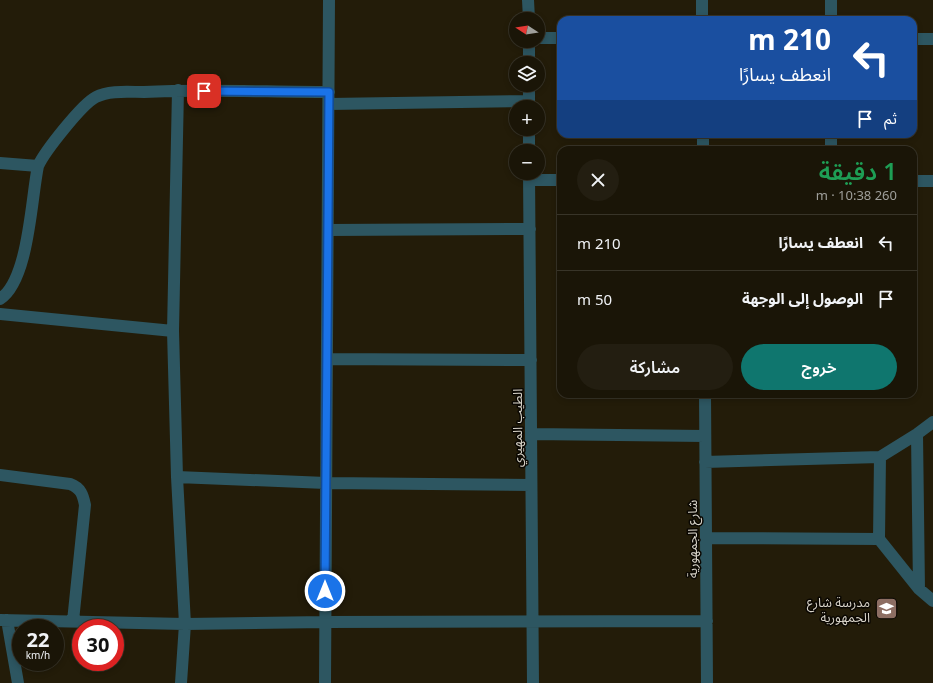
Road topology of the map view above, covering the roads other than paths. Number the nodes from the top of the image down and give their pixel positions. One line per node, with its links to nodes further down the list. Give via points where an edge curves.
1 (329, 0): 13 (street)
2 (528, 0): 5 (street)
3 (702, 0): 6 (street)
4 (831, 0): 7 (street)
5 (528, 12)
6 (702, 16)
7 (831, 16)
8 (545, 38): 9 (street)
9 (557, 38)
10 (917, 39): 11 (street)
11 (933, 39)
12 (178, 90): 13 (street); 16 (street, via 114,93 95,97 83,107 43,156); 26 (street)
13 (329, 98): 14 (street); 23 (street)
14 (509, 103)
15 (0, 163): 16 (street)
16 (38, 166): 24 (street, via 19,271 10,290)
17 (545, 178): 19 (street)
18 (529, 180): 22 (street, الطيب المهيري)
19 (557, 180)
20 (917, 181): 21 (street)
21 (933, 181)
22 (530, 229): 23 (street); 28 (street, الطيب المهيري)
23 (328, 230): 27 (street)
24 (0, 299)
25 (0, 314): 26 (street)
26 (173, 331): 37 (street)
27 (327, 359): 28 (street); 38 (street)
28 (531, 360): 31 (street, الطيب المهيري)
29 (705, 398): 33 (street, شارع الجمهورية)
30 (933, 422): 32 (street)
31 (531, 434): 33 (street); 39 (street, الطيب المهيري)
32 (917, 434): 34 (street); 42 (street)
33 (705, 436): 35 (street, شارع الجمهورية)
34 (880, 457): 35 (street); 41 (street)
35 (705, 462): 40 (street, شارع الجمهورية)
36 (0, 475): 44 (street, via 70,484 79,489 85,506)
37 (177, 477): 38 (street); 51 (street)
38 (326, 483): 39 (street); 49 (street)
39 (531, 485): 50 (street, الطيب المهيري)
40 (706, 538): 41 (street); 47 (street, شارع الجمهورية)
41 (879, 539): 42 (street)
42 (919, 589): 43 (street)
43 (933, 602)
44 (73, 619)
45 (4, 620): 46 (street); 52 (street)
46 (72, 621)
47 (707, 621): 50 (street); 56 (street, شارع الجمهورية)
48 (124, 622): 51 (street)
49 (325, 622): 50 (street); 51 (street); 54 (street)
50 (532, 622): 55 (street, الطيب المهيري)
51 (185, 624): 53 (street)
52 (18, 683)
53 (181, 683)
54 (325, 683)
55 (533, 683)
56 (707, 683)

